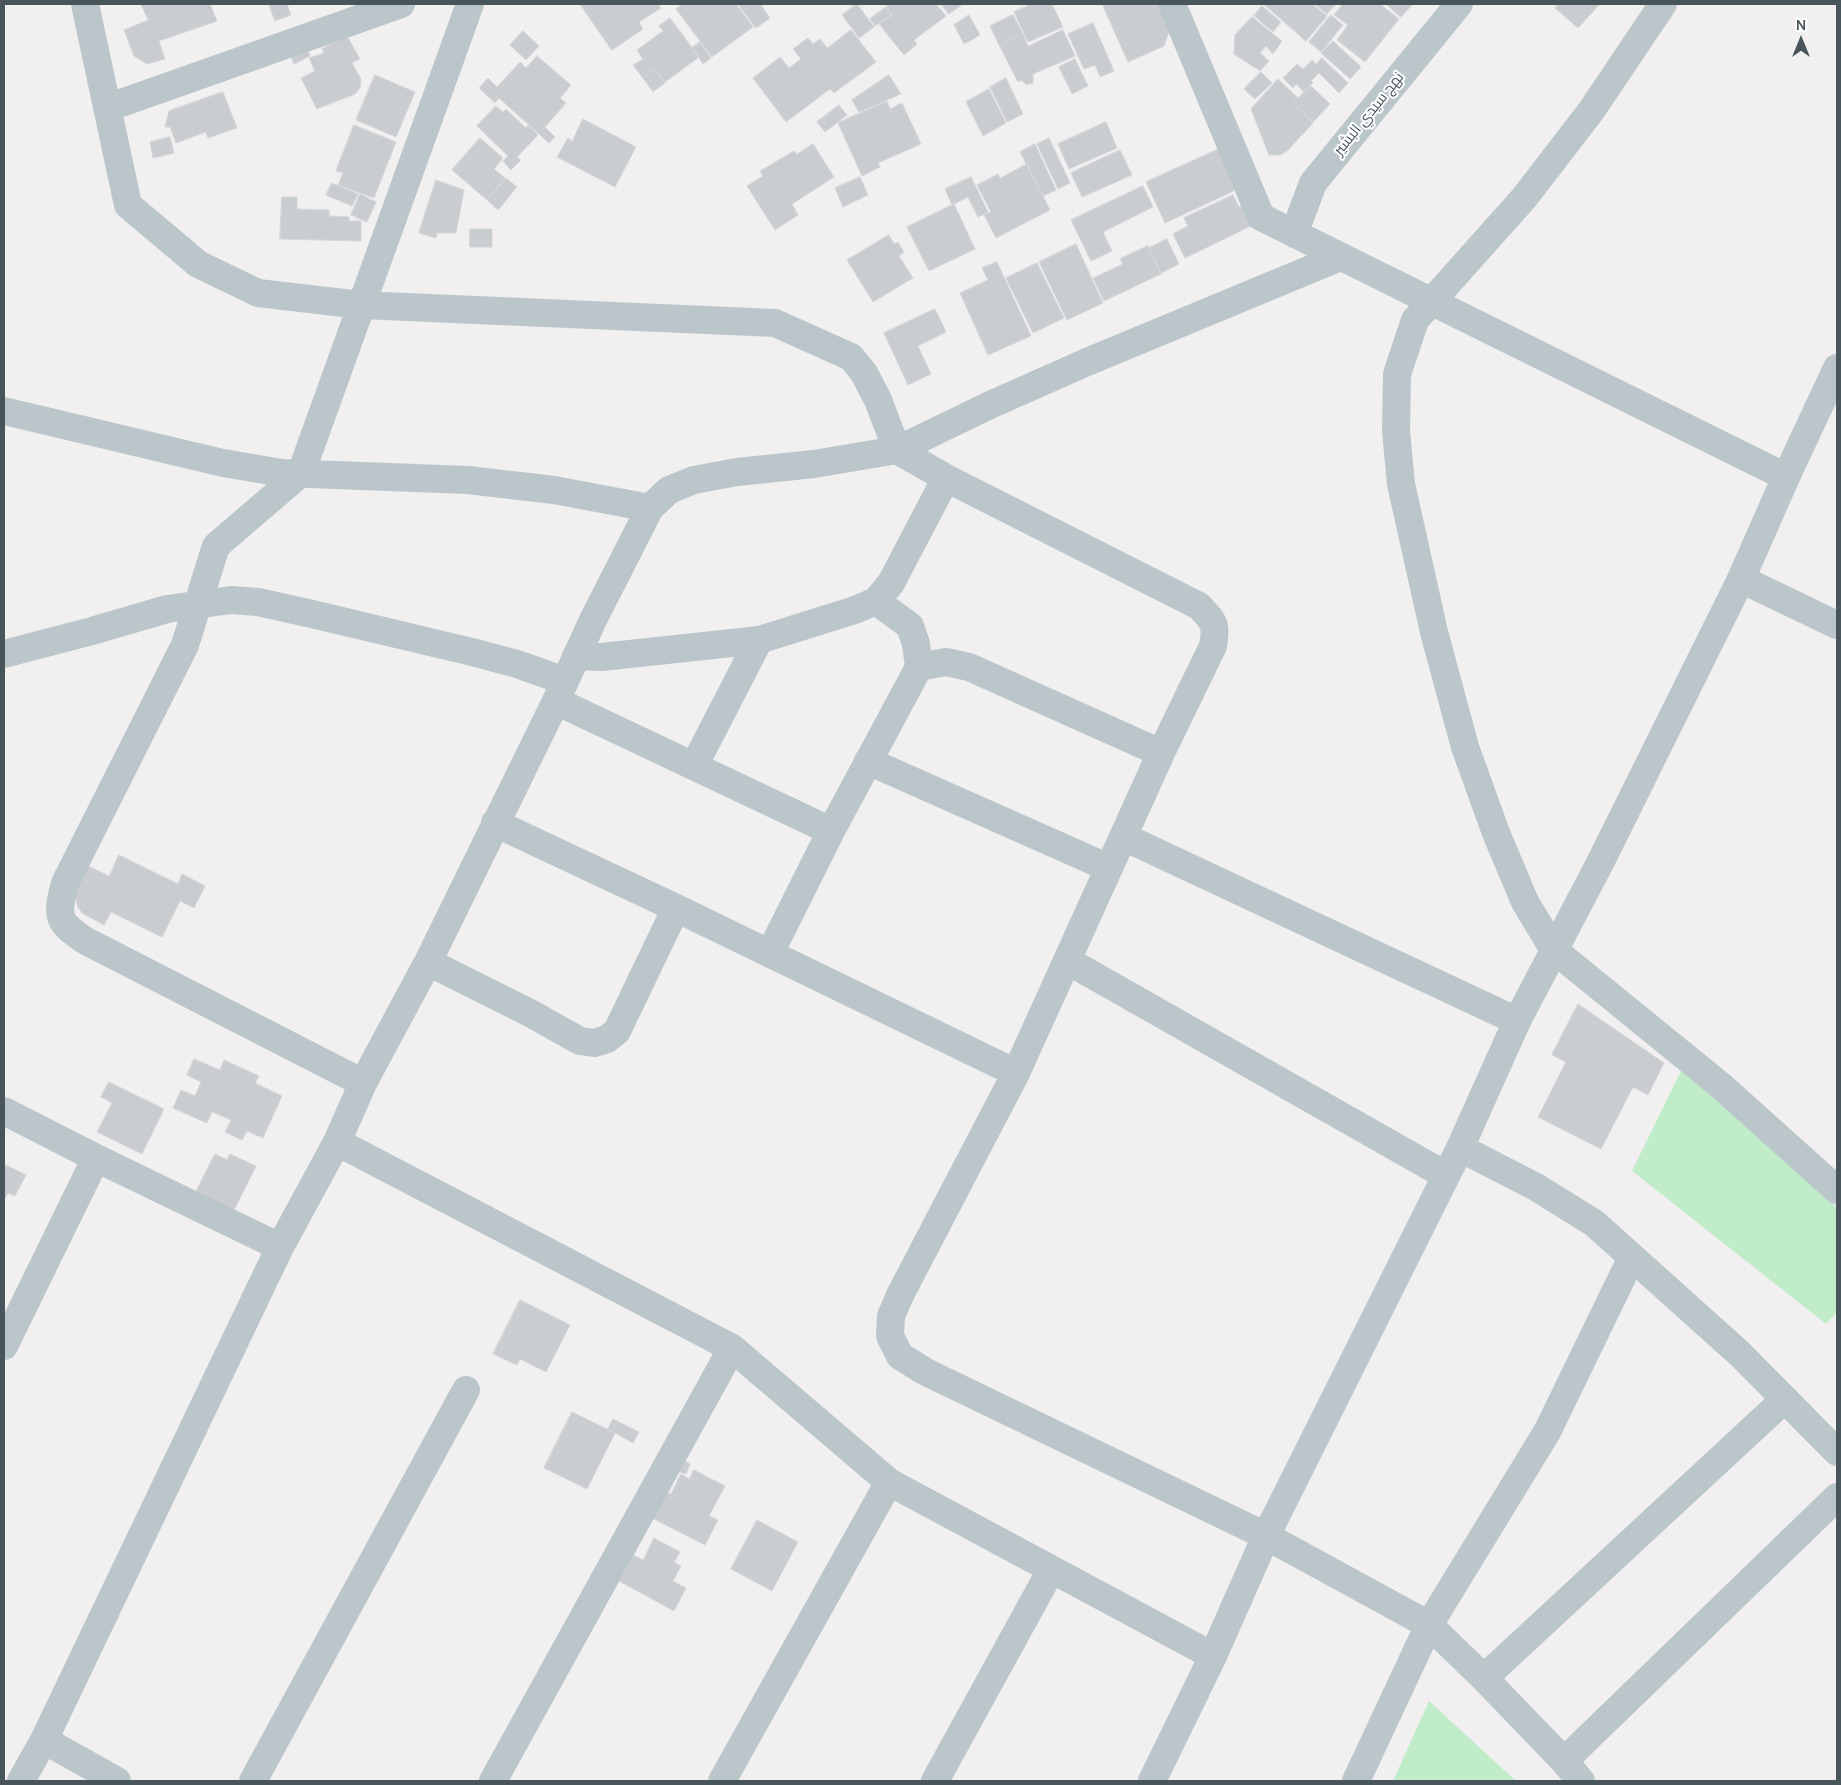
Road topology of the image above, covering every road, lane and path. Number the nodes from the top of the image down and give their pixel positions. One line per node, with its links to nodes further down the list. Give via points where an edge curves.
1 (85, 4): 7 (street)
2 (401, 4): 7 (street)
3 (470, 4): 11 (street)
4 (1172, 4): 8 (street, via 1261,217)
5 (1459, 4): 8 (street, نهج سيدي البشير, via 1312,183)
6 (1663, 4): 10 (street, via 1591,111 1536,182)
7 (107, 108): 11 (street, via 128,206 198,264 258,292)
8 (1294, 234): 9 (street)
9 (1340, 257): 10 (street); 14 (street, via 1087,362)
10 (1432, 302): 16 (street); 36 (street, via 1416,320 1397,374 1396,431 1401,484 1434,632 1465,747 1525,902)
11 (361, 305): 14 (street, via 775,323 851,357 864,373 878,400); 15 (street)
12 (1837, 368): 16 (street)
13 (4, 411): 15 (street, via 223,463)
14 (897, 450): 17 (street); 18 (street, via 694,480 669,490)
15 (301, 474): 18 (street, via 468,480 554,490); 21 (street, via 216,546)
16 (1786, 477): 19 (street)
17 (946, 478): 20 (street, via 891,583); 28 (street, via 1199,606 1212,620 1216,630 1213,646)
18 (650, 508): 25 (street)
19 (1741, 579): 22 (street); 36 (street)
20 (876, 601): 23 (street); 26 (street, via 910,626)
21 (199, 604): 24 (street, via 167,609); 27 (street, via 230,600 258,602 472,652 517,664); 42 (street, via 185,645 65,883 60,902 61,918 68,929 86,941)
22 (1837, 625)
23 (759, 640): 25 (street, via 602,657); 30 (street)
24 (4, 654)
25 (576, 656): 27 (street)
26 (919, 667): 28 (street, via 946,662 969,667); 29 (street)
27 (560, 691): 30 (street); 31 (street)
28 (1161, 753): 33 (street)
29 (868, 761): 32 (street); 34 (street)
30 (694, 766): 32 (street)
31 (495, 823): 35 (street); 39 (street)
32 (830, 831): 37 (street)
33 (1124, 837): 34 (street); 40 (street)
34 (1109, 868): 38 (street)
35 (676, 908): 37 (street); 39 (street, via 617,1031 594,1043 580,1041)
36 (1554, 950): 40 (street); 48 (street, via 1720,1085)
37 (770, 953): 41 (street)
38 (1068, 961): 41 (street); 47 (street)
39 (428, 962): 42 (street)
40 (1517, 1021): 45 (street)
41 (1016, 1073): 58 (street, via 900,1295 892,1316 890,1336 900,1356 926,1372)
42 (363, 1082): 44 (street)
43 (4, 1111): 46 (street)
44 (337, 1142): 49 (street); 52 (street)
45 (1460, 1148): 47 (street); 50 (street, via 1536,1187 1594,1223)
46 (96, 1158): 49 (street); 51 (street)
47 (1445, 1176): 58 (street)
48 (1837, 1190)
49 (280, 1247): 63 (street)
50 (1632, 1257): 54 (street, via 1692,1309); 60 (street, via 1548,1432)
51 (4, 1346)
52 (732, 1348): 56 (street); 68 (street)
53 (466, 1390): 67 (street)
54 (1785, 1399): 55 (street); 62 (street)
55 (1837, 1452)
56 (889, 1482): 59 (street); 69 (street)
57 (1834, 1507): 64 (street, via 1757,1573)
58 (1266, 1536): 60 (street); 61 (street)
59 (1052, 1570): 61 (street); 70 (street)
60 (1430, 1625): 62 (street); 72 (street)
61 (1213, 1656): 71 (street)
62 (1484, 1678): 64 (street)
63 (44, 1740): 65 (street); 66 (street)
64 (1572, 1771)
65 (21, 1781)
66 (117, 1781)
67 (253, 1781)
68 (493, 1781)
69 (722, 1781)
70 (935, 1781)
71 (1152, 1781)
72 (1356, 1781)

